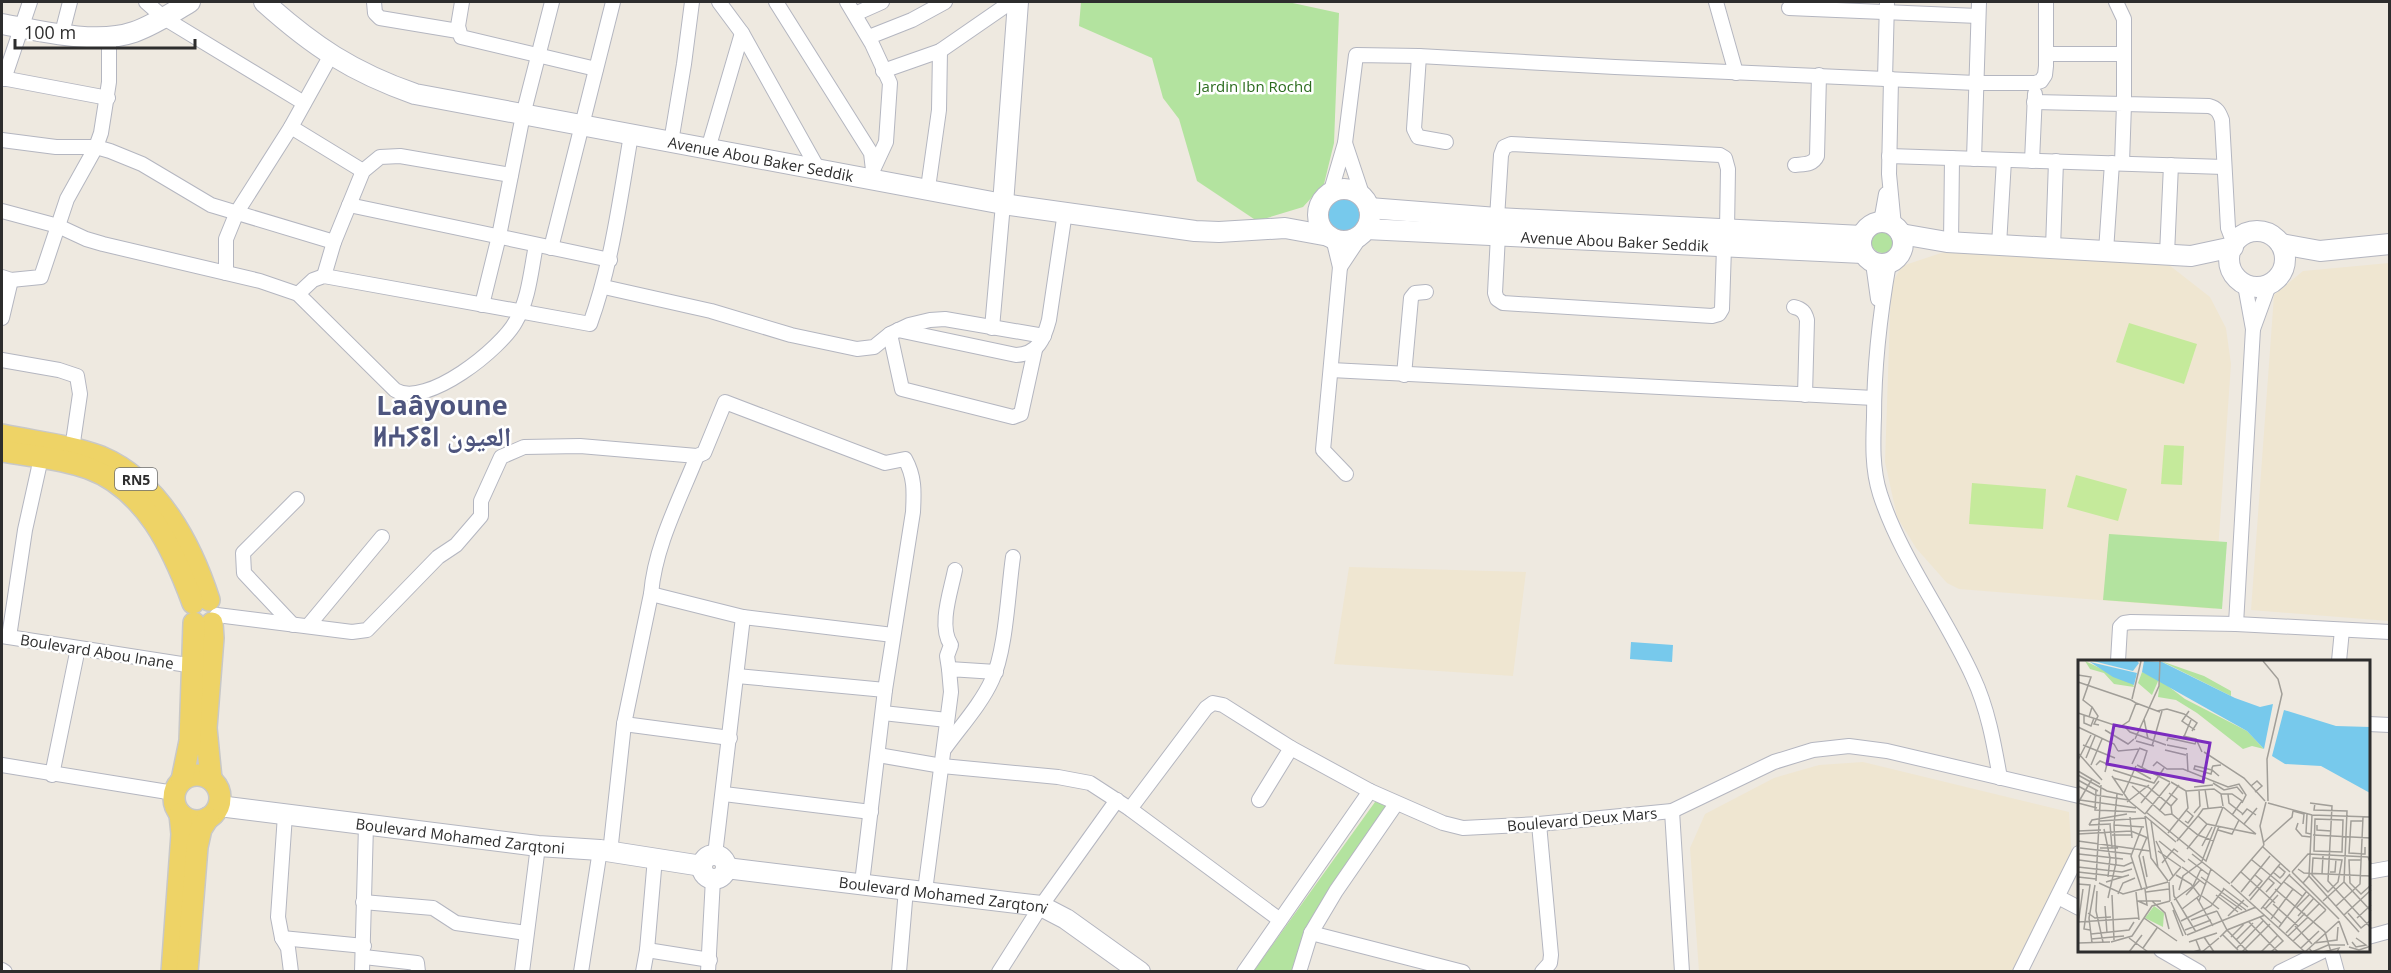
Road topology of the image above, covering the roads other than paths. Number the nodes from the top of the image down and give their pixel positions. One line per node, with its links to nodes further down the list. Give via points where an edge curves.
1 (30, 2): 28 (street)
2 (70, 2): 30 (street)
3 (146, 2): 26 (street)
4 (190, 2): 26 (main road)
5 (264, 2): 37 (main road, Avenue Abou Baker Seddik)
6 (374, 2): 29 (street, via 380,18)
7 (462, 2): 29 (street)
8 (552, 2): 38 (street)
9 (613, 2): 40 (street)
10 (692, 2): 58 (street)
11 (719, 2): 31 (street)
12 (776, 2): 74 (street, via 871,153)
13 (847, 2): 24 (street)
14 (882, 2): 24 (street)
15 (945, 2): 32 (street)
16 (1011, 2): 34 (street)
17 (1018, 2): 79 (main road)
18 (1716, 2): 42 (street)
19 (1978, 2): 25 (street)
20 (2046, 2): 35 (street)
21 (2116, 2): 36 (street, via 2124,19)
22 (1887, 7): 23 (street); 25 (street); 45 (street)
23 (1790, 8)
24 (855, 14): 32 (street)
25 (1978, 16): 46 (street)
26 (164, 18): 33 (main road); 50 (street)
27 (2, 24): 28 (main road)
28 (22, 28): 30 (main road); 44 (street)
29 (458, 31): 38 (street, via 464,39)
30 (63, 33): 33 (main road)
31 (742, 33): 61 (street); 72 (street)
32 (868, 37): 41 (street)
33 (109, 38): 48 (street)
34 (940, 51): 41 (street); 76 (street, via 939,110)
35 (2047, 54): 36 (street); 47 (street, via 2045,75)
36 (2123, 54): 51 (street)
37 (331, 55): 50 (street); 52 (main road, Avenue Abou Baker Seddik, via 415,94)
38 (538, 56): 40 (street); 52 (street)
39 (1419, 56): 42 (street); 57 (street, via 1414,129 1418,137); 59 (street, via 1356,55)
40 (596, 69): 53 (street)
41 (883, 71): 74 (street, via 890,83 887,132)
42 (1736, 73): 43 (street)
43 (1819, 75): 45 (street); 69 (street, via 1816,156 1810,164)
44 (3, 78): 48 (street)
45 (1888, 79): 46 (street); 62 (street)
46 (1976, 83): 47 (street); 64 (street)
47 (2035, 83): 49 (street)
48 (108, 98): 60 (street)
49 (2034, 102): 51 (street); 66 (street)
50 (304, 103): 54 (street)
51 (2124, 104): 68 (street); 71 (street, via 2216,108 2222,120)
52 (523, 115): 53 (main road, Avenue Abou Baker Seddik); 75 (street)
53 (582, 125): 55 (main road, Avenue Abou Baker Seddik); 99 (street)
54 (291, 127): 73 (street); 83 (street)
55 (631, 135): 58 (main road, Avenue Abou Baker Seddik); 106 (street)
56 (2, 140): 60 (street)
57 (1446, 141)
58 (671, 142): 61 (main road, Avenue Abou Baker Seddik)
59 (1345, 143): 77 (street); 78 (street)
60 (96, 147): 83 (street, via 142,164 211,205); 84 (street, via 67,199)
61 (708, 149): 72 (main road, Avenue Abou Baker Seddik)
62 (1889, 156): 63 (street); 87 (street)
63 (1952, 158): 64 (street); 93 (street)
64 (1974, 159): 65 (street)
65 (2004, 160): 66 (street); 98 (street)
66 (2032, 161): 67 (street)
67 (2056, 161): 68 (street); 100 (street)
68 (2117, 163): 70 (street); 101 (street)
69 (1795, 165)
70 (2171, 165): 71 (street); 104 (street)
71 (2224, 167): 94 (street, via 2228,228)
72 (818, 169): 74 (main road, Avenue Abou Baker Seddik)
73 (363, 171): 75 (street, via 374,160 389,155); 80 (street)
74 (874, 174): 76 (main road, Avenue Abou Baker Seddik)
75 (511, 175): 89 (street)
76 (928, 188): 79 (main road, Avenue Abou Baker Seddik)
77 (1326, 198): 78 (main road, via 1336,191 1350,190); 86 (main road); 90 (main road, via 1318,217)
78 (1366, 202): 85 (main road, Avenue Abou Baker Seddik); 88 (main road, via 1371,215)
79 (1003, 204): 82 (main road, Avenue Abou Baker Seddik); 120 (street)
80 (349, 205): 89 (street); 92 (street)
81 (2, 211): 84 (street)
82 (1065, 212): 86 (main road, Avenue Abou Baker Seddik, via 1196,231); 123 (street)
83 (237, 213): 92 (street); 108 (street, via 226,239)
84 (58, 226): 108 (street, via 103,244); 110 (street, via 40,277)
85 (1497, 227): 88 (main road, Avenue Abou Baker Seddik); 91 (main road, Avenue Abou Baker Seddik); 91 (street, via 1496,293 1503,303 1712,316 1722,309); 91 (street, via 1504,147 1511,144 1616,148 1725,158)
86 (1285, 228): 90 (main road, Avenue Abou Baker Seddik)
87 (1892, 228): 93 (main road, Avenue Abou Baker Seddik); 103 (main road, via 1903,246); 103 (main road, via 1873,224)
88 (1364, 232): 90 (main road, via 1348,241); 107 (street)
89 (499, 236): 97 (street); 116 (street)
90 (1331, 237): 107 (street)
91 (1725, 238): 103 (main road, Avenue Abou Baker Seddik)
92 (334, 242): 109 (street)
93 (1949, 242): 98 (main road, Avenue Abou Baker Seddik); 103 (main road, Avenue Abou Baker Seddik)
94 (2235, 243): 95 (main road, via 2252,232 2260,232); 105 (main road, Avenue Abou Baker Seddik); 111 (main road, via 2229,262)
95 (2280, 244): 102 (main road); 112 (main road, via 2285,263)
96 (2390, 244): 102 (main road)
97 (536, 245): 99 (street); 118 (street)
98 (1999, 245): 100 (main road, Avenue Abou Baker Seddik)
99 (551, 248): 106 (street)
100 (2054, 248): 101 (main road, Avenue Abou Baker Seddik)
101 (2106, 251): 104 (main road, Avenue Abou Baker Seddik)
102 (2320, 251): 112 (main road)
103 (1877, 254): 129 (street, via 1880,314)
104 (2167, 254): 105 (main road, Avenue Abou Baker Seddik)
105 (2191, 256): 111 (main road, Avenue Abou Baker Seddik)
106 (610, 260): 113 (street)
107 (1340, 267): 126 (street)
108 (226, 273): 115 (street)
109 (324, 276): 115 (street); 116 (street)
110 (6, 278): 119 (street)
111 (2238, 278): 112 (main road, via 2257,287); 121 (street)
112 (2275, 279): 121 (street)
113 (604, 287): 118 (street, via 590,324); 122 (street, via 857,349 874,347)
114 (1426, 292): 127 (street, via 1415,293 1411,298)
115 (298, 294): 118 (street, via 395,390 408,395 431,391 468,368 512,328)
116 (482, 305): 118 (street)
117 (1794, 307): 128 (street, via 1800,308 1807,320)
118 (521, 311)
119 (2, 318)
120 (992, 328): 122 (street, via 930,320); 123 (street)
121 (2253, 328): 143 (street)
122 (894, 332): 124 (street, via 1016,355); 124 (street, via 902,389 1013,417 1021,414)
123 (1044, 336): 124 (street)
124 (1035, 350)
125 (2, 360): 131 (street, via 77,376 80,394)
126 (1331, 370): 127 (street); 135 (street, via 1323,450)
127 (1404, 375): 128 (street)
128 (1804, 395): 129 (street)
129 (1874, 398): 170 (street, via 1873,457 1879,492 1893,529 1973,677 1986,711)
130 (2, 435): 131 (main road, RN5)
131 (72, 449): 141 (main road, RN5, via 116,465 150,492 184,540 202,579)
132 (2, 451): 134 (main road, RN5)
133 (697, 456): 140 (street, via 660,548); 145 (street, via 580,446 524,447 501,457 481,501 481,516 372,627 358,632); 148 (street, via 704,453 725,402 885,463 905,459 914,478 913,512)
134 (40, 458): 141 (main road, RN5, via 90,469 128,491 148,513); 149 (street)
135 (1346, 474)
136 (297, 499): 144 (street, via 243,552 242,559 244,573)
137 (382, 537): 145 (street)
138 (1012, 557): 155 (street)
139 (955, 570): 154 (street, via 946,626 951,645 947,656)
140 (651, 594): 142 (street); 160 (street)
141 (205, 613): 144 (street); 153 (main road, RN5); 171 (main road, RN5, via 213,638 206,728)
142 (743, 617): 148 (street); 156 (street)
143 (2236, 624): 146 (street); 151 (street, via 2124,623 2119,633)
144 (293, 625): 145 (street)
145 (308, 626)
146 (2342, 630): 147 (street); 152 (street)
147 (2390, 632)
148 (893, 635): 157 (street)
149 (5, 636): 150 (street, Boulevard Abou Inane)
150 (78, 648): 153 (street, Boulevard Abou Inane); 169 (street)
151 (2118, 660)
152 (2339, 660)
153 (194, 666): 172 (main road, RN5, via 189,747)
154 (949, 669): 155 (street); 159 (street)
155 (996, 672): 165 (street)
156 (736, 676): 157 (street); 163 (street)
157 (885, 690): 158 (street)
158 (883, 713): 159 (street); 166 (street)
159 (947, 720): 165 (street)
160 (624, 724): 163 (street); 188 (street)
161 (2370, 724): 162 (street)
162 (2390, 725)
163 (730, 738): 174 (street)
164 (1291, 748): 173 (street, Boulevard Deux Mars); 177 (street); 179 (street, Boulevard Deux Mars, via 1223,705 1213,703)
165 (944, 750): 168 (street)
166 (878, 755): 168 (street); 182 (street)
167 (2, 765): 169 (street)
168 (942, 766): 176 (street, via 1078,780); 195 (street)
169 (52, 775): 172 (street)
170 (2000, 778): 175 (street, Boulevard Deux Mars); 180 (street, Boulevard Deux Mars, via 1849,746 1812,750 1774,762)
171 (211, 779): 172 (main road, via 196,774); 181 (main road, RN5, via 220,791)
172 (178, 786): 183 (main road, RN5, via 174,800)
173 (1370, 791): 178 (street, Boulevard Deux Mars); 200 (street)
174 (724, 794): 182 (street); 191 (street)
175 (2078, 796)
176 (1117, 800): 179 (street); 198 (street)
177 (1259, 800)
178 (1396, 804): 185 (street, Boulevard Deux Mars, via 1463,828); 203 (street)
179 (1130, 809): 200 (street)
180 (1672, 811): 185 (street, Boulevard Deux Mars); 227 (street)
181 (214, 812): 183 (main road, via 193,821); 184 (main road, Boulevard Mohamed Zarqtoni); 213 (main road, via 201,829 197,847)
182 (871, 812): 194 (street)
183 (180, 814): 212 (main road, RN5, via 182,834)
184 (285, 815): 186 (main road, Boulevard Mohamed Zarqtoni); 205 (street, via 278,917)
185 (1539, 824): 226 (street, via 1551,955)
186 (366, 825): 187 (main road, Boulevard Mohamed Zarqtoni); 197 (street)
187 (538, 846): 188 (main road, Boulevard Mohamed Zarqtoni); 202 (street)
188 (605, 852): 190 (main road, Boulevard Mohamed Zarqtoni); 218 (street)
189 (2078, 855): 196 (street)
190 (655, 858): 191 (main road, Boulevard Mohamed Zarqtoni); 207 (street)
191 (714, 867): 194 (main road, Boulevard Mohamed Zarqtoni); 211 (street)
192 (2390, 868): 193 (street)
193 (2370, 872)
194 (862, 883): 195 (main road, Boulevard Mohamed Zarqtoni)
195 (915, 890): 198 (main road, Boulevard Mohamed Zarqtoni); 220 (street)
196 (2058, 897): 199 (street); 228 (street)
197 (363, 902): 202 (street, via 433,908 462,925); 206 (street)
198 (1041, 906): 221 (street); 222 (main road, Boulevard Mohamed Zarqtoni, via 1066,919)
199 (2078, 907)
200 (1280, 920): 223 (street)
201 (2390, 931): 204 (street)
202 (526, 933): 217 (street)
203 (1311, 933): 224 (street); 225 (street)
204 (2370, 936)
205 (282, 938): 206 (street); 214 (street, via 288,948)
206 (364, 951): 215 (street); 216 (street, via 417,963)
207 (647, 951): 211 (street); 219 (street)
208 (2163, 952): 229 (street)
209 (2323, 952): 230 (street)
210 (2331, 952): 231 (street)
211 (709, 966)
212 (172, 972)
213 (187, 972)
214 (291, 972)
215 (362, 972)
216 (418, 972)
217 (522, 972)
218 (580, 972)
219 (643, 972)
220 (899, 972)
221 (999, 972)
222 (1140, 972)
223 (1244, 972)
224 (1299, 972)
225 (1463, 972)
226 (1542, 972)
227 (1682, 972)
228 (2020, 972)
229 (2199, 972)
230 (2280, 972)
231 (2337, 972)

